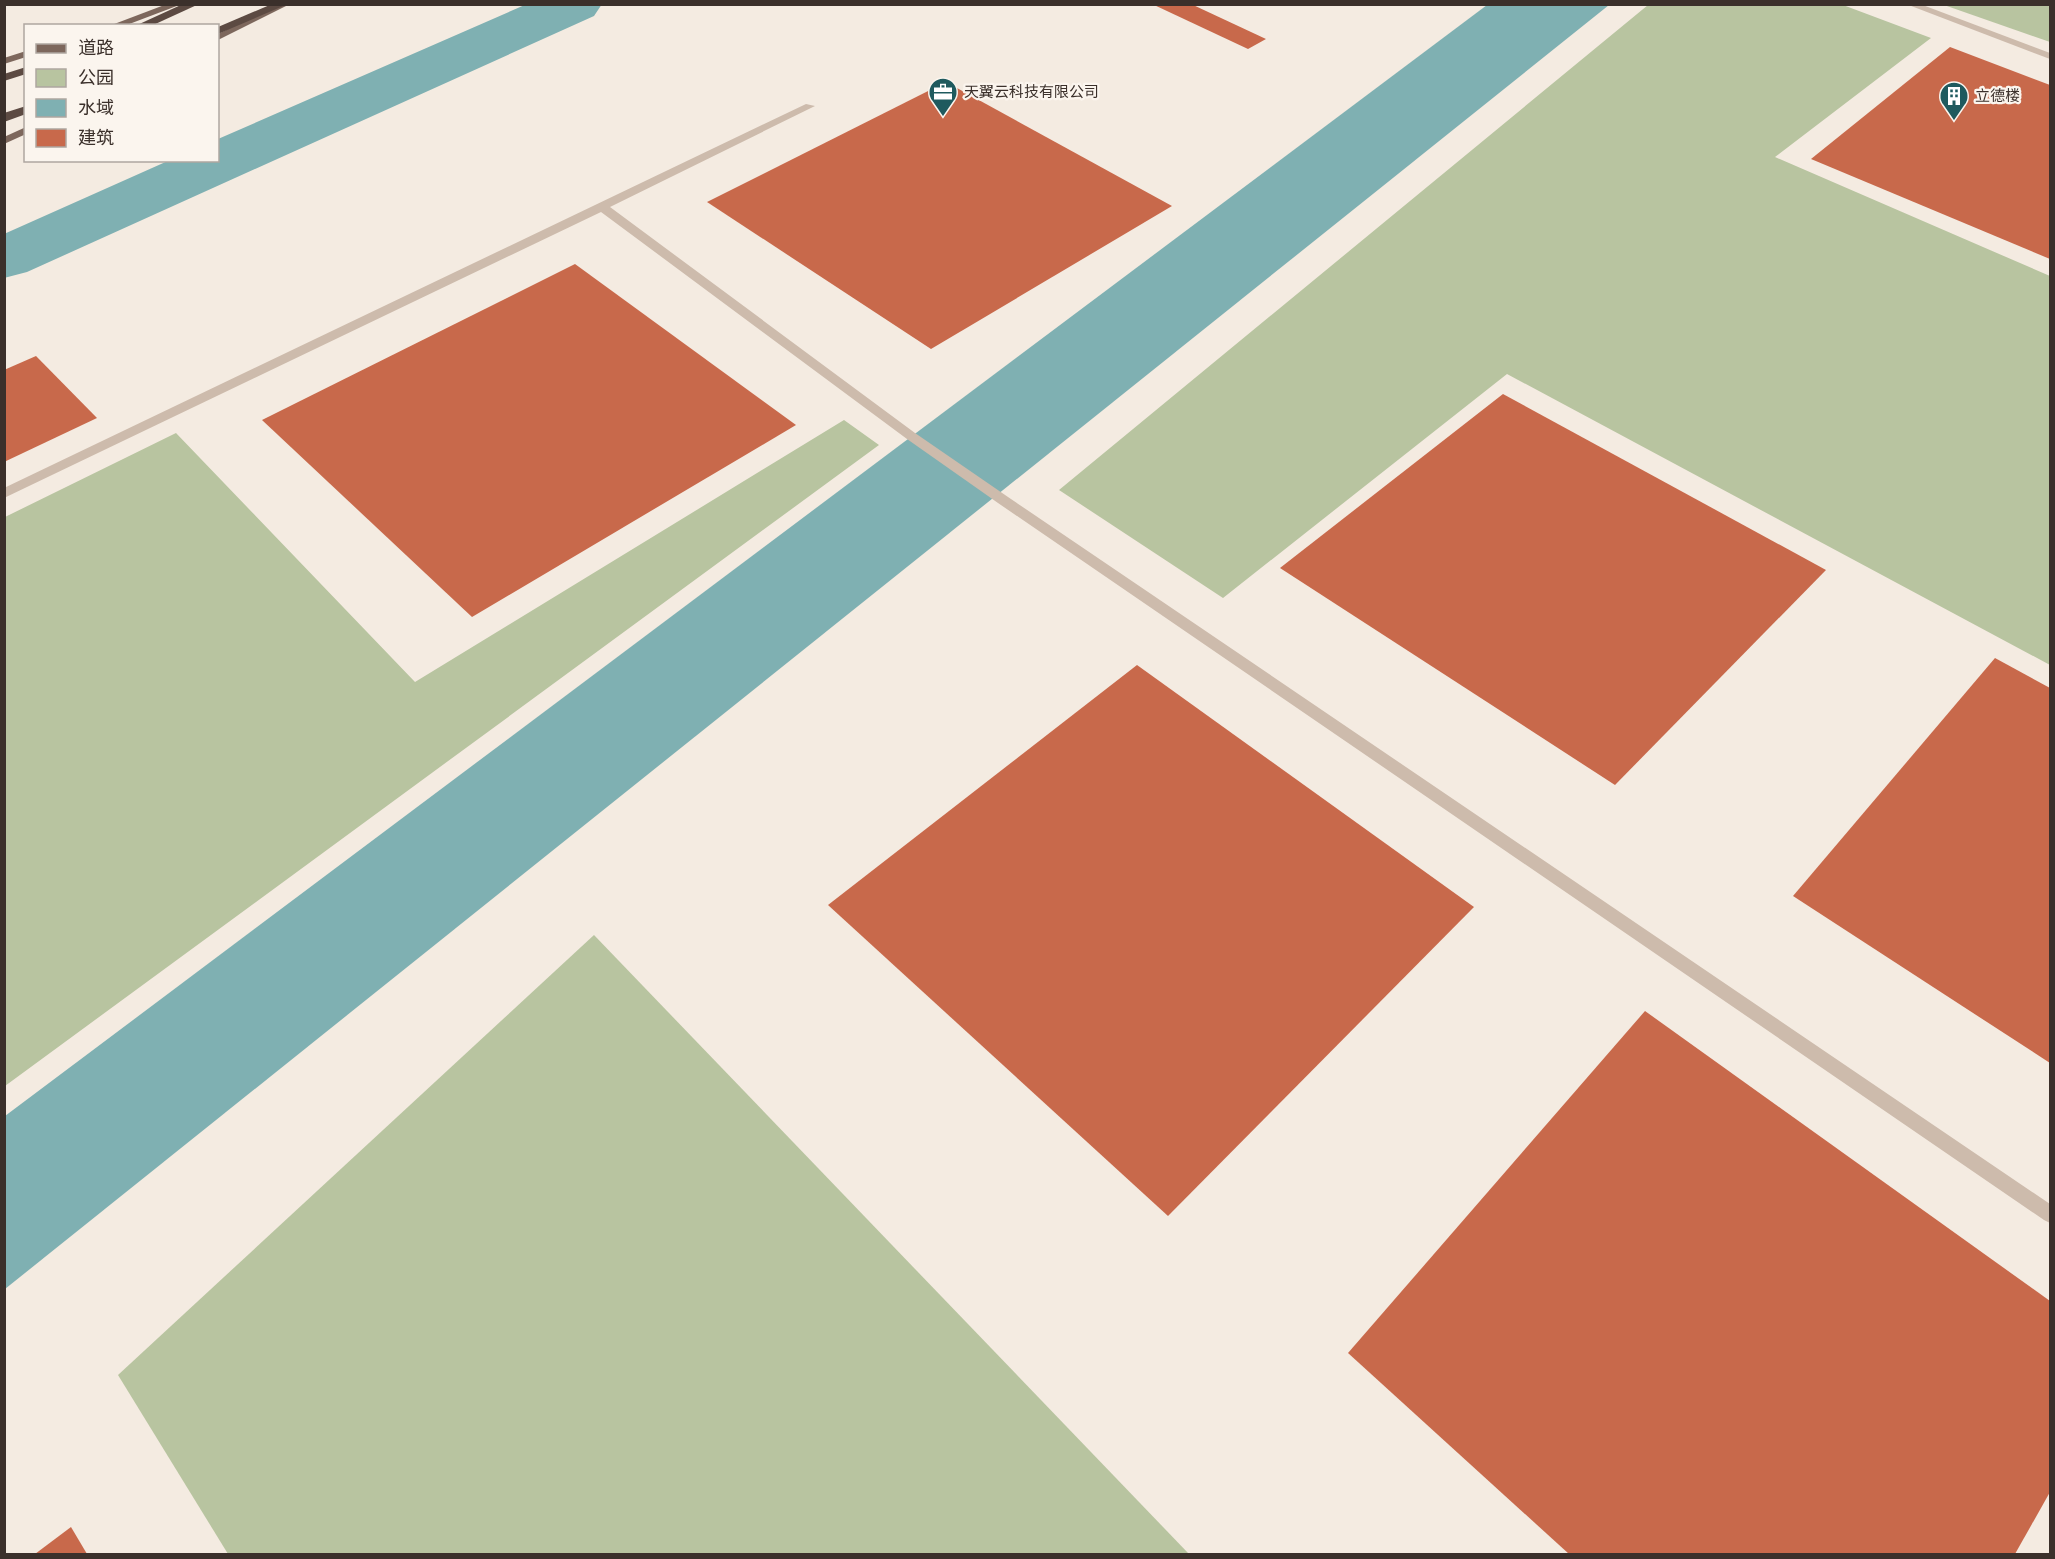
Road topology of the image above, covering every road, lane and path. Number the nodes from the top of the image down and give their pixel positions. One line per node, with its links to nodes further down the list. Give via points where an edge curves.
1 (178, 4): 5 (main road)
2 (194, 4): 6 (highway)
3 (284, 4): 7 (highway); 8 (main road)
4 (1910, 4): 10 (lane)
5 (119, 24)
6 (145, 24)
7 (219, 31)
8 (219, 37)
9 (24, 55): 11 (main road)
10 (2050, 56)
11 (4, 61)
12 (24, 71): 13 (highway)
13 (4, 78)
14 (810, 106): 19 (lane)
15 (24, 110): 16 (highway)
16 (4, 118)
17 (24, 131): 18 (main road)
18 (4, 141)
19 (602, 207): 20 (lane); 21 (lane, via 1003,500)
20 (4, 494)
21 (2050, 1214)

